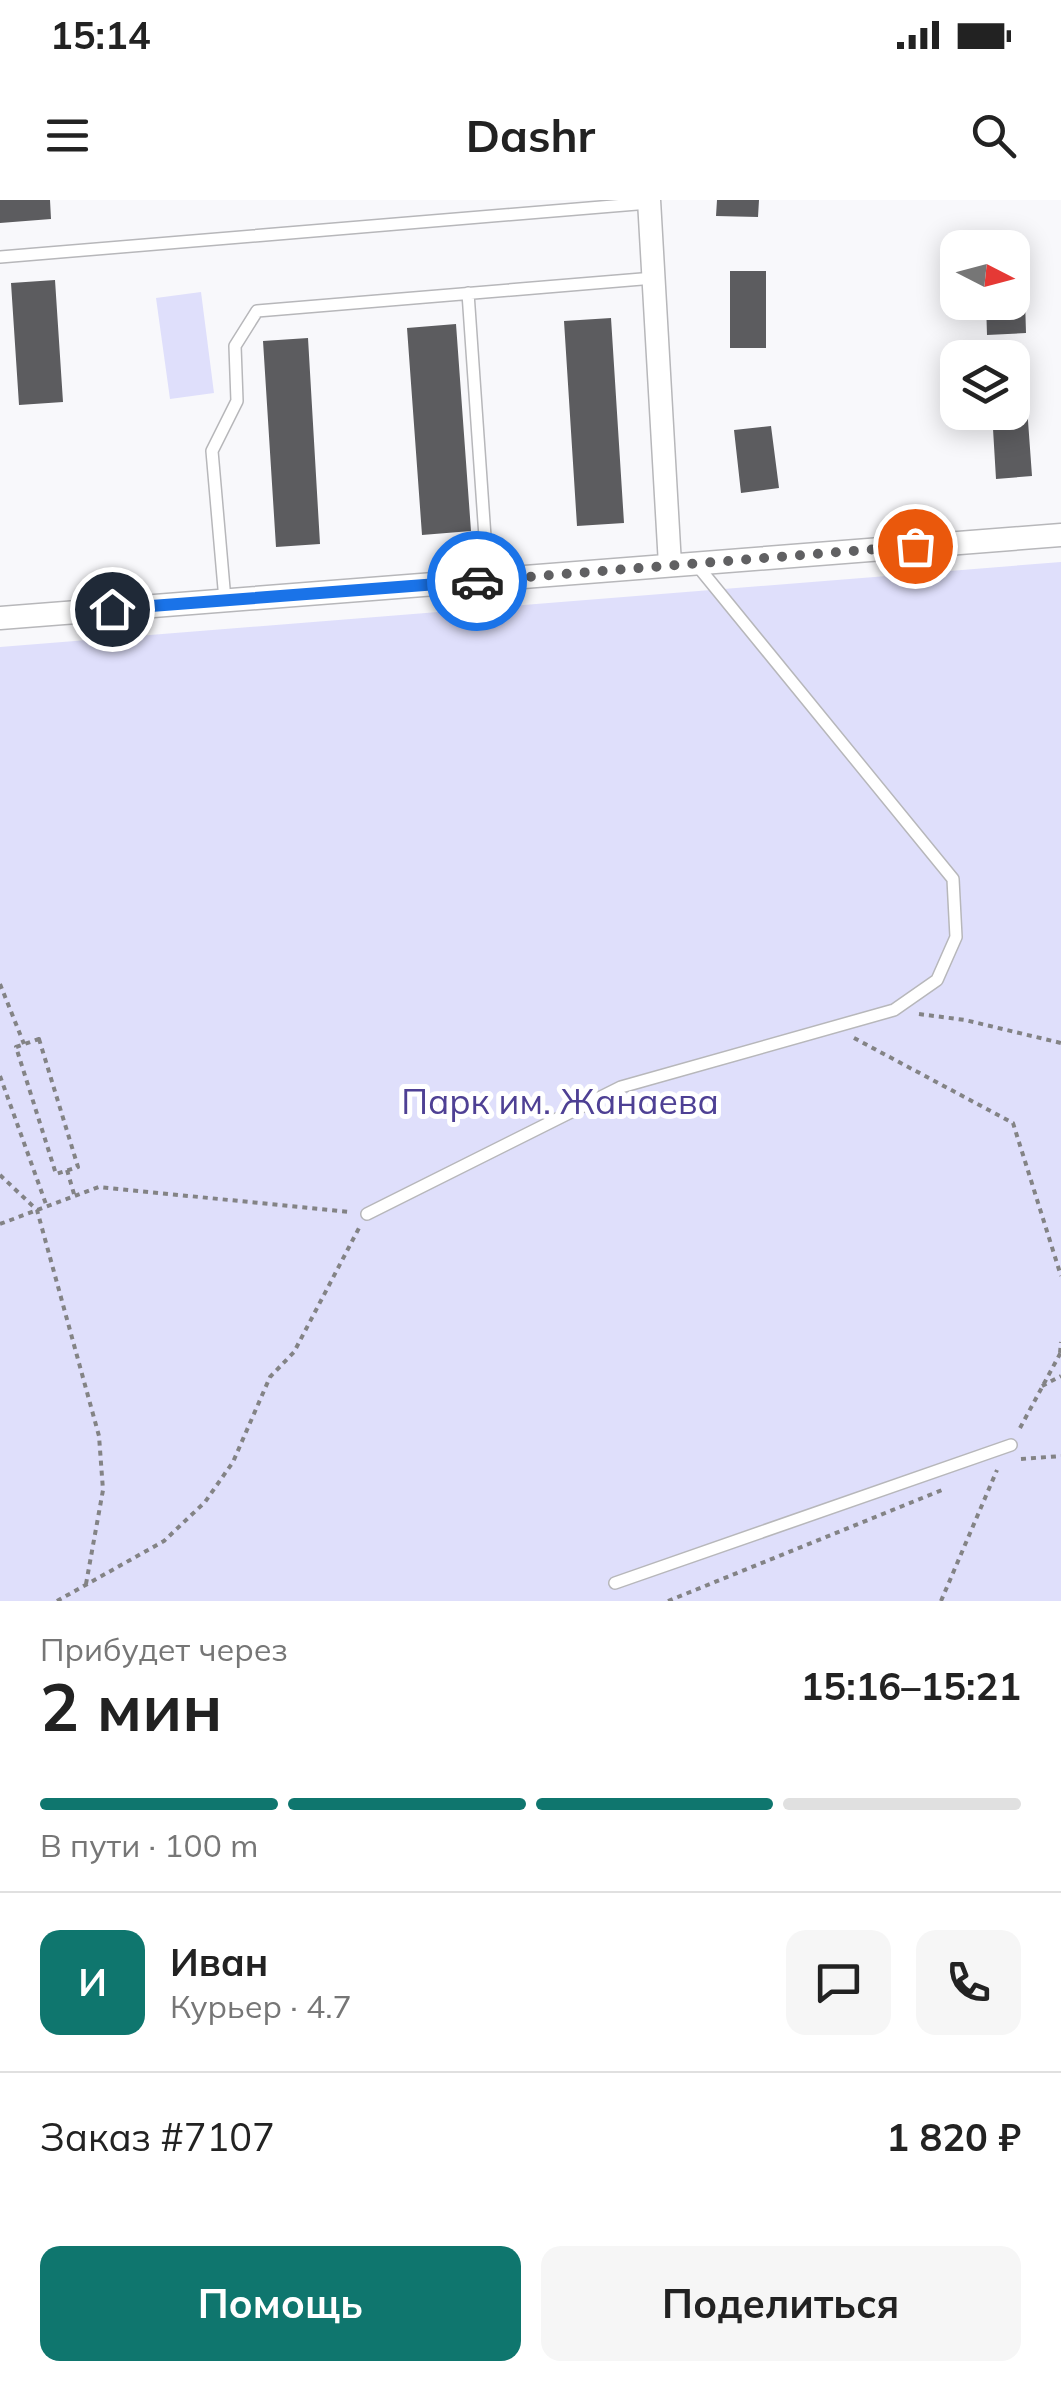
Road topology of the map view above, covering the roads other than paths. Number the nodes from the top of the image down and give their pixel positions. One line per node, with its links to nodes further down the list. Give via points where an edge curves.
1 (649, 202): 2 (lane); 3 (street)
2 (0, 257)
3 (654, 278): 4 (lane); 7 (street)
4 (468, 293): 8 (lane); 9 (lane, via 258,311 235,346 238,401 212,451)
5 (1061, 535): 6 (street)
6 (696, 564): 7 (street); 11 (lane, via 953,879 956,937 937,980 894,1010 621,1086)
7 (670, 565): 8 (street)
8 (488, 580): 9 (street)
9 (224, 600): 10 (street)
10 (0, 618)
11 (367, 1214)
12 (1010, 1445): 13 (lane)
13 (615, 1582)

